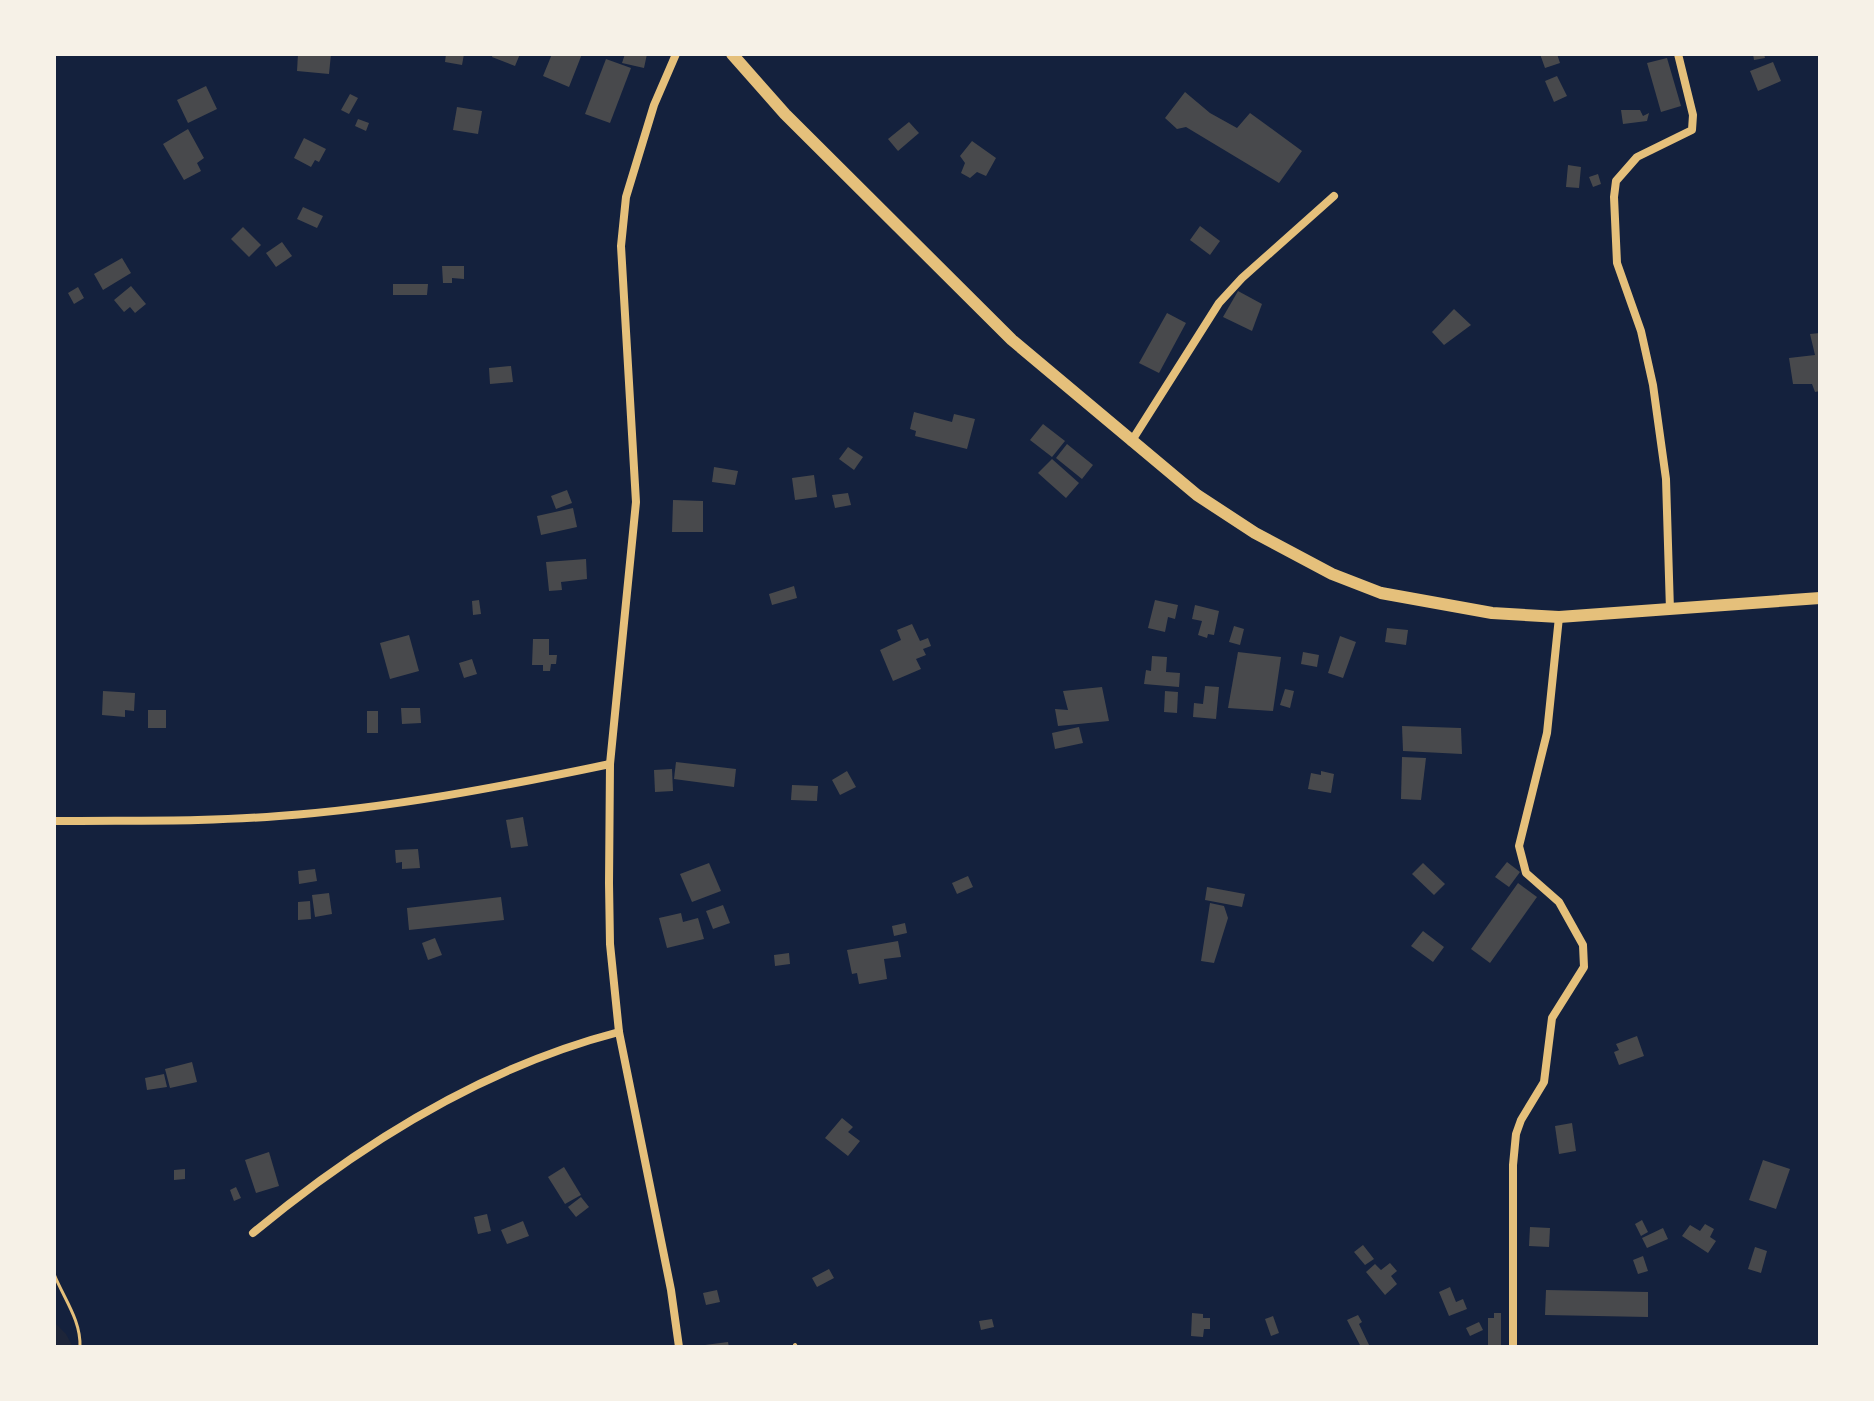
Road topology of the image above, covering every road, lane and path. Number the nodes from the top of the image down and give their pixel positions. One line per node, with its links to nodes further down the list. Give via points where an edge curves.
1 (676, 54): 9 (street, via 626,197 621,246 636,502)
2 (732, 54): 5 (main road, via 785,114 1012,340)
3 (1678, 54): 7 (street, via 1692,130 1637,157 1616,181 1614,197 1617,263 1641,331 1666,479)
4 (1334, 196): 5 (street, via 1219,303)
5 (1131, 442): 8 (main road, via 1197,495 1332,574 1381,593 1492,613)
6 (1820, 598): 7 (main road)
7 (1670, 610): 8 (main road)
8 (1559, 617): 16 (street, via 1547,733 1520,858 1526,873 1559,902 1583,945 1584,967 1552,1018 1544,1082 1516,1134)
9 (610, 764): 10 (street, via 387,806 277,816); 11 (street, via 610,944)
10 (54, 821)
11 (619, 1032): 12 (street, via 570,1045 411,1121 311,1185); 15 (street)
12 (253, 1233)
13 (54, 1274): 14 (path, via 81,1332)
14 (80, 1347)
15 (679, 1347)
16 (1513, 1347)

